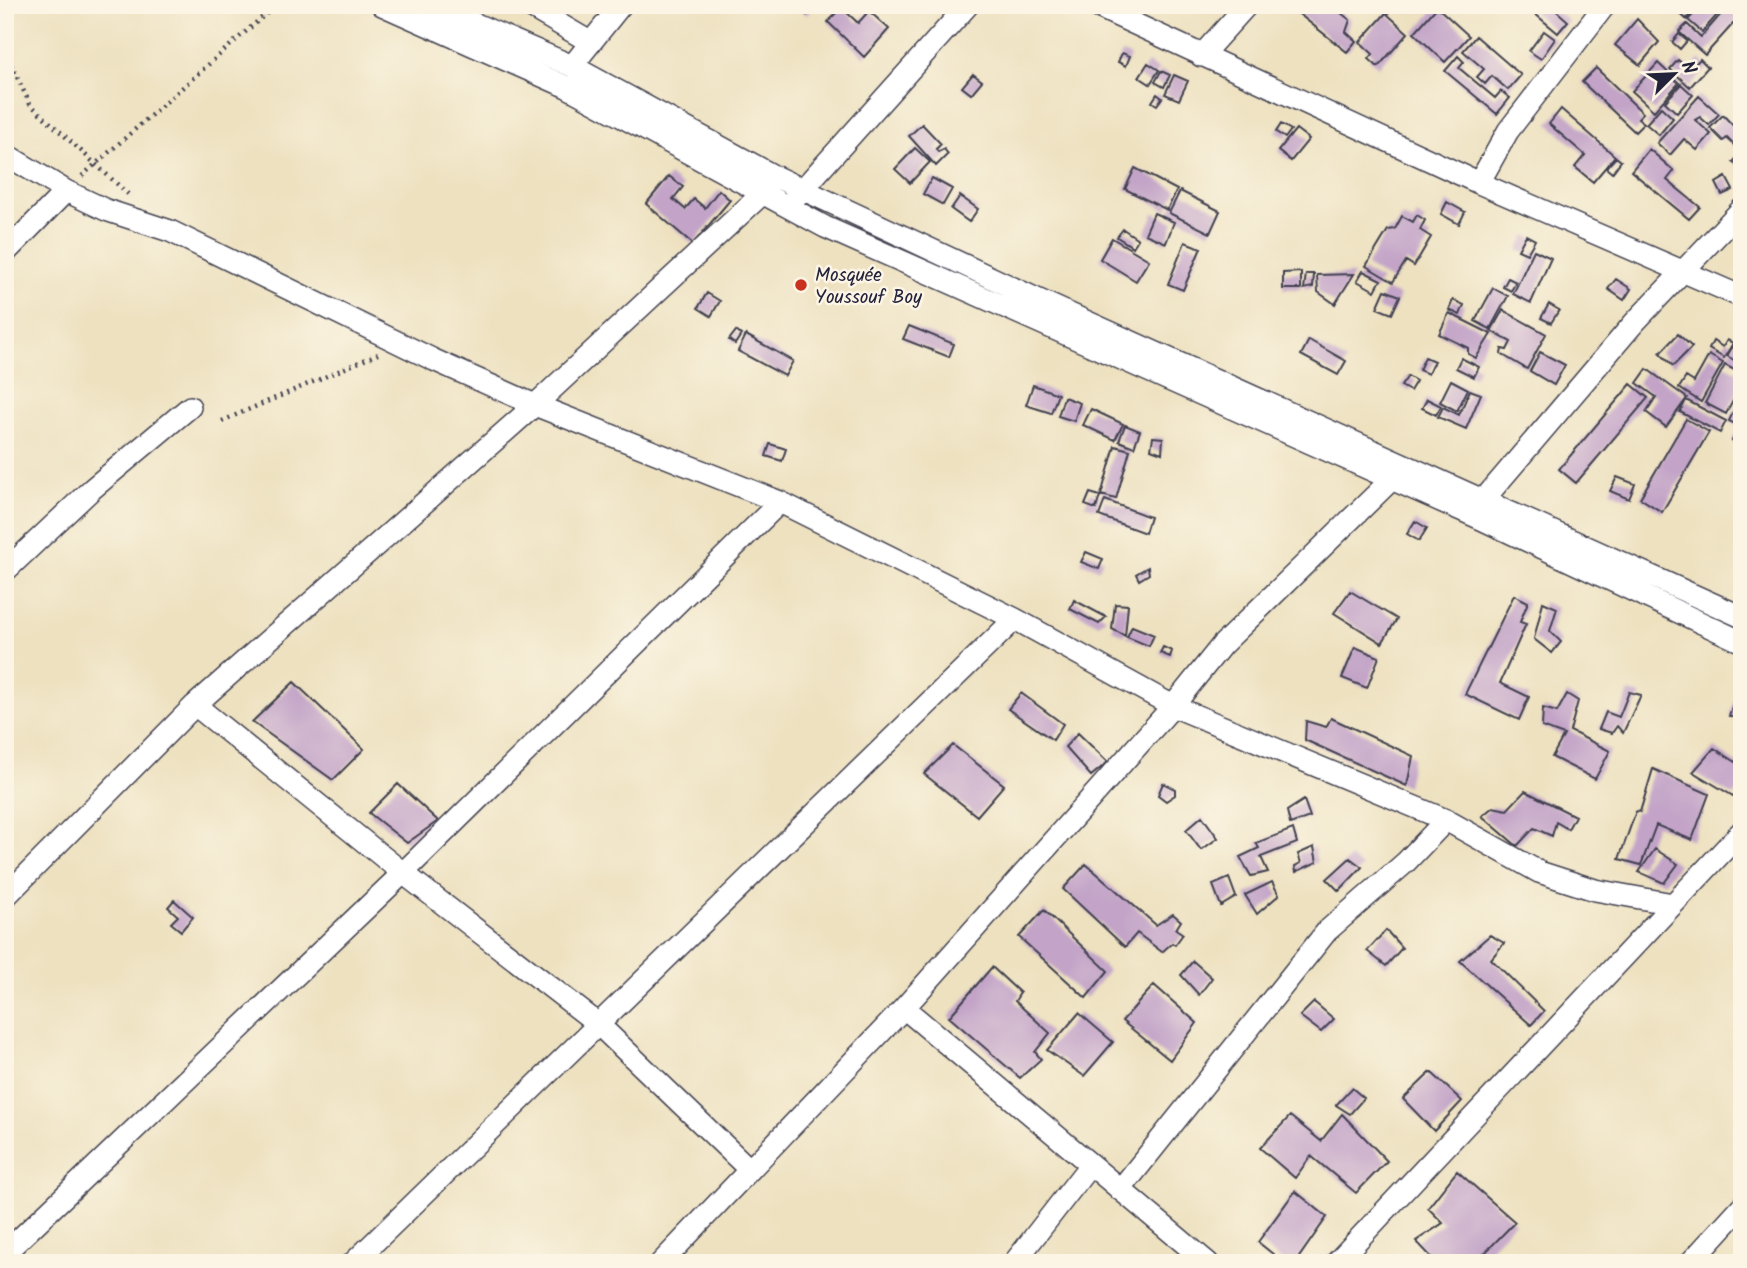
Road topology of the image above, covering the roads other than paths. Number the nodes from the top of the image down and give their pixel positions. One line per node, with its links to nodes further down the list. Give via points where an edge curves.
1 (382, 5): 16 (street, via 567,87)
2 (432, 5): 11 (street)
3 (527, 5): 9 (street)
4 (621, 5): 9 (street)
5 (968, 5): 14 (street)
6 (1094, 5): 10 (street)
7 (1247, 5): 10 (street)
8 (1605, 5): 13 (street, via 1508,131)
9 (590, 43): 11 (street)
10 (1201, 56): 13 (street)
11 (572, 66): 14 (street)
12 (5, 154): 15 (street)
13 (1479, 183): 20 (street)
14 (803, 189): 17 (street); 25 (street, via 1039,300)
15 (66, 191): 19 (street); 22 (street, via 170,231 401,345)
16 (763, 193): 17 (street); 22 (street)
17 (788, 206): 24 (street, via 825,227)
18 (1742, 209): 20 (street)
19 (5, 253)
20 (1685, 270): 21 (street); 25 (street)
21 (1742, 297)
22 (535, 405): 26 (street); 31 (street)
23 (190, 407): 27 (street, via 92,489)
24 (1391, 480): 30 (street); 32 (street, via 1222,645)
25 (1485, 498): 28 (street)
26 (780, 502): 29 (street); 35 (street)
27 (5, 571)
28 (1742, 617)
29 (1014, 619): 32 (street); 39 (street)
30 (1742, 642)
31 (195, 705): 35 (street); 36 (street)
32 (1173, 706): 33 (street); 38 (street)
33 (1446, 820): 37 (street, via 1539,872 1595,890); 42 (street, via 1326,931)
34 (1742, 831): 37 (street)
35 (403, 873): 39 (street); 44 (street)
36 (5, 897)
37 (1673, 904): 49 (street)
38 (904, 1008): 40 (street); 41 (street)
39 (597, 1023): 41 (street); 45 (street)
40 (1090, 1165): 42 (street); 47 (street)
41 (750, 1170): 46 (street)
42 (1120, 1190): 48 (street)
43 (1742, 1206): 50 (street)
44 (5, 1253)
45 (353, 1263)
46 (661, 1263)
47 (1014, 1263)
48 (1208, 1263)
49 (1336, 1263)
50 (1690, 1263)

